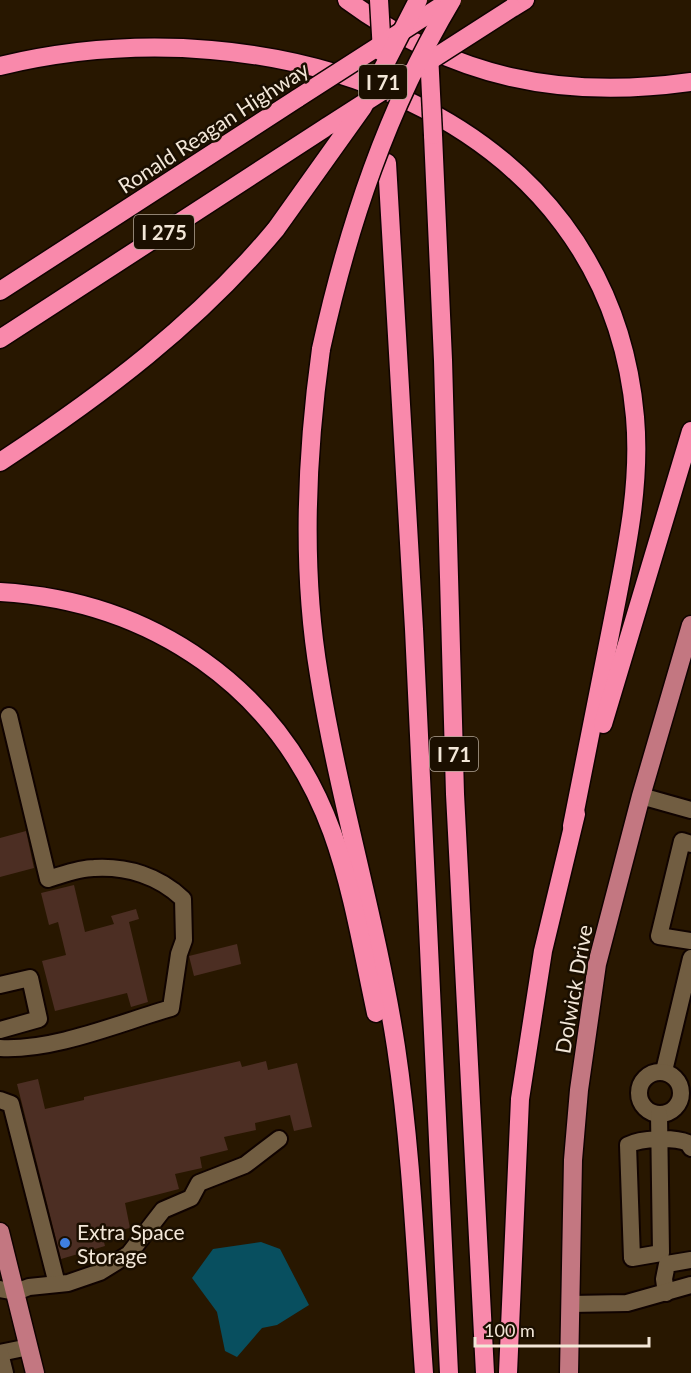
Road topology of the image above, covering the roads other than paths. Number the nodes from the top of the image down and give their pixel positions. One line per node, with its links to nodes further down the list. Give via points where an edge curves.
1 (347, 0): 10 (highway, via 384,27 434,53 511,78 600,89)
2 (379, 0): 50 (highway, I 71, bridge)
3 (418, 0): 16 (highway, bridge, via 363,107 242,270 141,363)
4 (427, 0): 51 (highway, I 71, bridge, via 443,360 455,794)
5 (451, 0): 13 (highway, Ronald Reagan Highway / I 275, bridge); 29 (highway, bridge, via 404,87 375,155 338,273 314,399 307,507 309,593 318,675)
6 (518, 4): 14 (highway, I 275, bridge)
7 (86, 34): 9 (highway)
8 (346, 44): 11 (highway, via 404,68)
9 (0, 66)
10 (691, 82)
11 (452, 99)
12 (490, 130): 23 (highway, via 537,178 589,257 618,329 635,418 633,511)
13 (0, 291)
14 (0, 339)
15 (691, 431): 23 (highway)
16 (0, 462)
17 (0, 592): 29 (highway, via 38,594 82,603 140,624 214,668 253,704 286,742 321,804 341,859 377,1015)
18 (691, 625): 19 (main road, Dolwick Drive)
19 (688, 644): 21 (main road, Dolwick Drive)
20 (9, 716): 30 (lane, via 48,879 93,868 146,874 183,900 185,922 171,1008 62,1040)
21 (641, 796): 22 (lane); 44 (main road, Dolwick Drive, via 597,964 587,1027 573,1160)
22 (691, 810)
23 (572, 826): 52 (highway, via 543,951 522,1087 515,1166)
24 (691, 844): 25 (lane, via 682,842 659,936)
25 (691, 941)
26 (691, 958): 31 (lane)
27 (0, 985): 28 (lane, via 30,978 39,1019)
28 (0, 1030)
29 (396, 1047): 49 (highway)
30 (0, 1048)
31 (664, 1071): 33 (lane, via 680,1083 682,1097 675,1108); 33 (lane, via 650,1074 639,1092 643,1106)
32 (0, 1100): 40 (lane, via 11,1104)
33 (659, 1114): 35 (lane)
34 (279, 1139): 40 (lane, via 245,1165 199,1183 191,1198 163,1210 129,1254 100,1272)
35 (659, 1141): 36 (lane); 38 (lane); 38 (lane, via 633,1143 627,1151 632,1258)
36 (690, 1145)
37 (0, 1232): 42 (main road)
38 (664, 1258): 39 (lane); 43 (lane)
39 (691, 1260)
40 (57, 1284): 42 (lane)
41 (691, 1286): 43 (lane)
42 (8, 1290): 45 (main road)
43 (666, 1293): 44 (lane, via 627,1303)
44 (570, 1304): 53 (main road, Dolwick Drive)
45 (29, 1347): 46 (lane); 48 (main road)
46 (0, 1353): 47 (lane)
47 (5, 1373)
48 (35, 1373)
49 (424, 1373)
50 (449, 1373)
51 (485, 1373)
52 (508, 1373)
53 (568, 1373)

